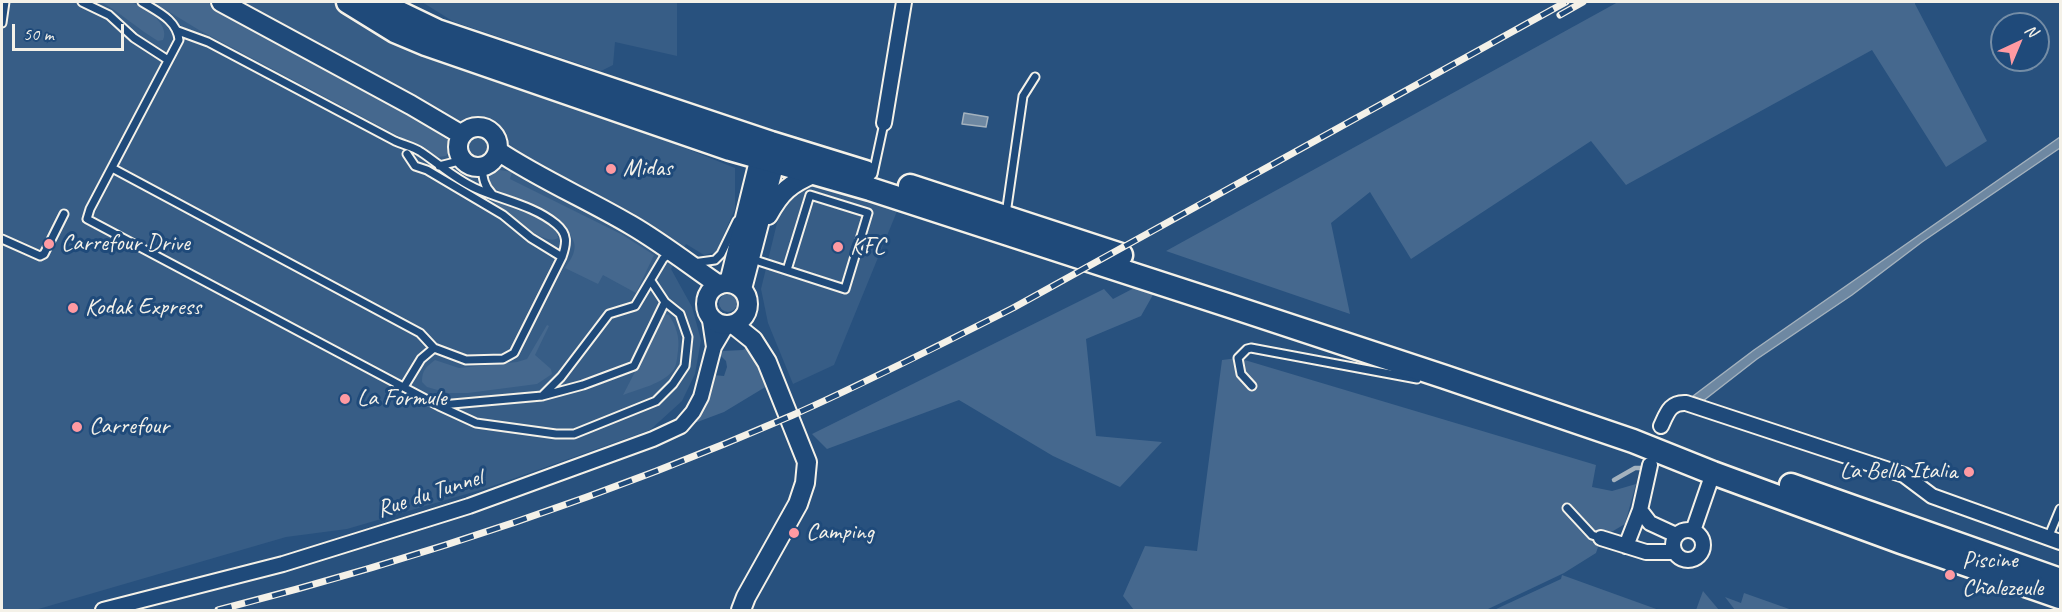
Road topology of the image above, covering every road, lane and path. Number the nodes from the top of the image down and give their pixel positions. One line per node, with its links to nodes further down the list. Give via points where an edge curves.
1 (5, 2): 8 (lane)
2 (82, 2): 10 (lane, via 109,15 134,38)
3 (142, 2): 9 (lane, via 168,18)
4 (221, 2): 13 (street)
5 (348, 2): 14 (main road, via 395,31 426,44)
6 (377, 2): 17 (main road, via 437,31)
7 (904, 2): 12 (street)
8 (2, 24)
9 (178, 31): 10 (lane, via 179,40); 19 (lane, via 208,42 419,151)
10 (168, 60): 21 (lane)
11 (1035, 77): 27 (lane, via 1023,96)
12 (884, 123): 23 (lane)
13 (462, 135): 15 (street, via 474,127 487,129 496,138); 18 (street, via 458,146)
14 (730, 149): 17 (main road); 24 (street, via 750,169)
15 (498, 151): 20 (street); 32 (street, via 630,224)
16 (406, 154): 30 (lane, via 415,166 503,215)
17 (769, 154): 22 (main road); 23 (main road); 24 (street); 28 (street)
18 (461, 157): 19 (lane); 20 (street, via 470,165)
19 (439, 166): 25 (lane)
20 (482, 167): 25 (lane, via 486,189)
21 (112, 168): 39 (lane, via 420,333); 42 (lane, via 87,219)
22 (815, 173): 28 (street, via 778,196); 40 (main road, via 1227,304)
23 (873, 174): 27 (main road)
24 (753, 190): 32 (lane, via 715,261); 35 (street)
25 (494, 196): 30 (lane, via 556,224 567,244)
26 (64, 214): 29 (lane, via 40,256)
27 (1006, 216): 48 (main road)
28 (756, 231): 31 (street)
29 (2, 240)
30 (562, 256): 39 (lane, via 514,353 503,359 466,360)
31 (749, 258): 33 (lane); 35 (street)
32 (688, 264): 34 (lane, via 666,256); 35 (street)
33 (787, 270): 33 (lane, via 845,288 868,213 810,195)
34 (651, 281): 36 (lane); 43 (lane, via 635,306 609,314)
35 (721, 293): 37 (street, via 714,320); 37 (street, via 748,302); 38 (street, Rue du Tunnel)
36 (665, 302): 43 (lane, via 634,366); 44 (lane, via 680,314 688,337 685,366 656,401 574,434 476,423)
37 (735, 322): 38 (street, Rue du Tunnel); 63 (street, via 760,336 766,362 807,462 803,492 795,512)
38 (714, 347): 62 (street, Rue du Tunnel, via 701,397 693,412 681,426 653,439 469,506 283,564)
39 (435, 348): 42 (lane, via 421,359)
40 (1436, 380): 41 (lane, via 1251,348 1238,357 1241,374); 47 (main road, via 1633,441)
41 (1252, 386)
42 (404, 387): 44 (lane)
43 (542, 396): 44 (lane)
44 (439, 406)
45 (1661, 426): 55 (street, via 1671,406 1686,403 1904,475 1932,496)
46 (1650, 465): 51 (street)
47 (1713, 473): 48 (main road, via 1725,469 1786,492); 52 (street); 59 (main road)
48 (1804, 489): 58 (main road)
49 (1567, 508): 54 (lane, via 1592,535)
50 (2061, 509): 55 (lane)
51 (1640, 510): 53 (street, via 1650,523); 56 (street)
52 (1693, 531): 53 (street); 57 (street, via 1701,539 1699,556 1688,561)
53 (1676, 535): 57 (street)
54 (1601, 538): 56 (street)
55 (2054, 540)
56 (1626, 546): 57 (street, via 1646,552)
57 (1674, 552)
58 (2061, 580)
59 (2012, 581): 60 (main road, via 2028,577); 61 (main road)
60 (2061, 588)
61 (2061, 597)
62 (103, 610)
63 (741, 610)

